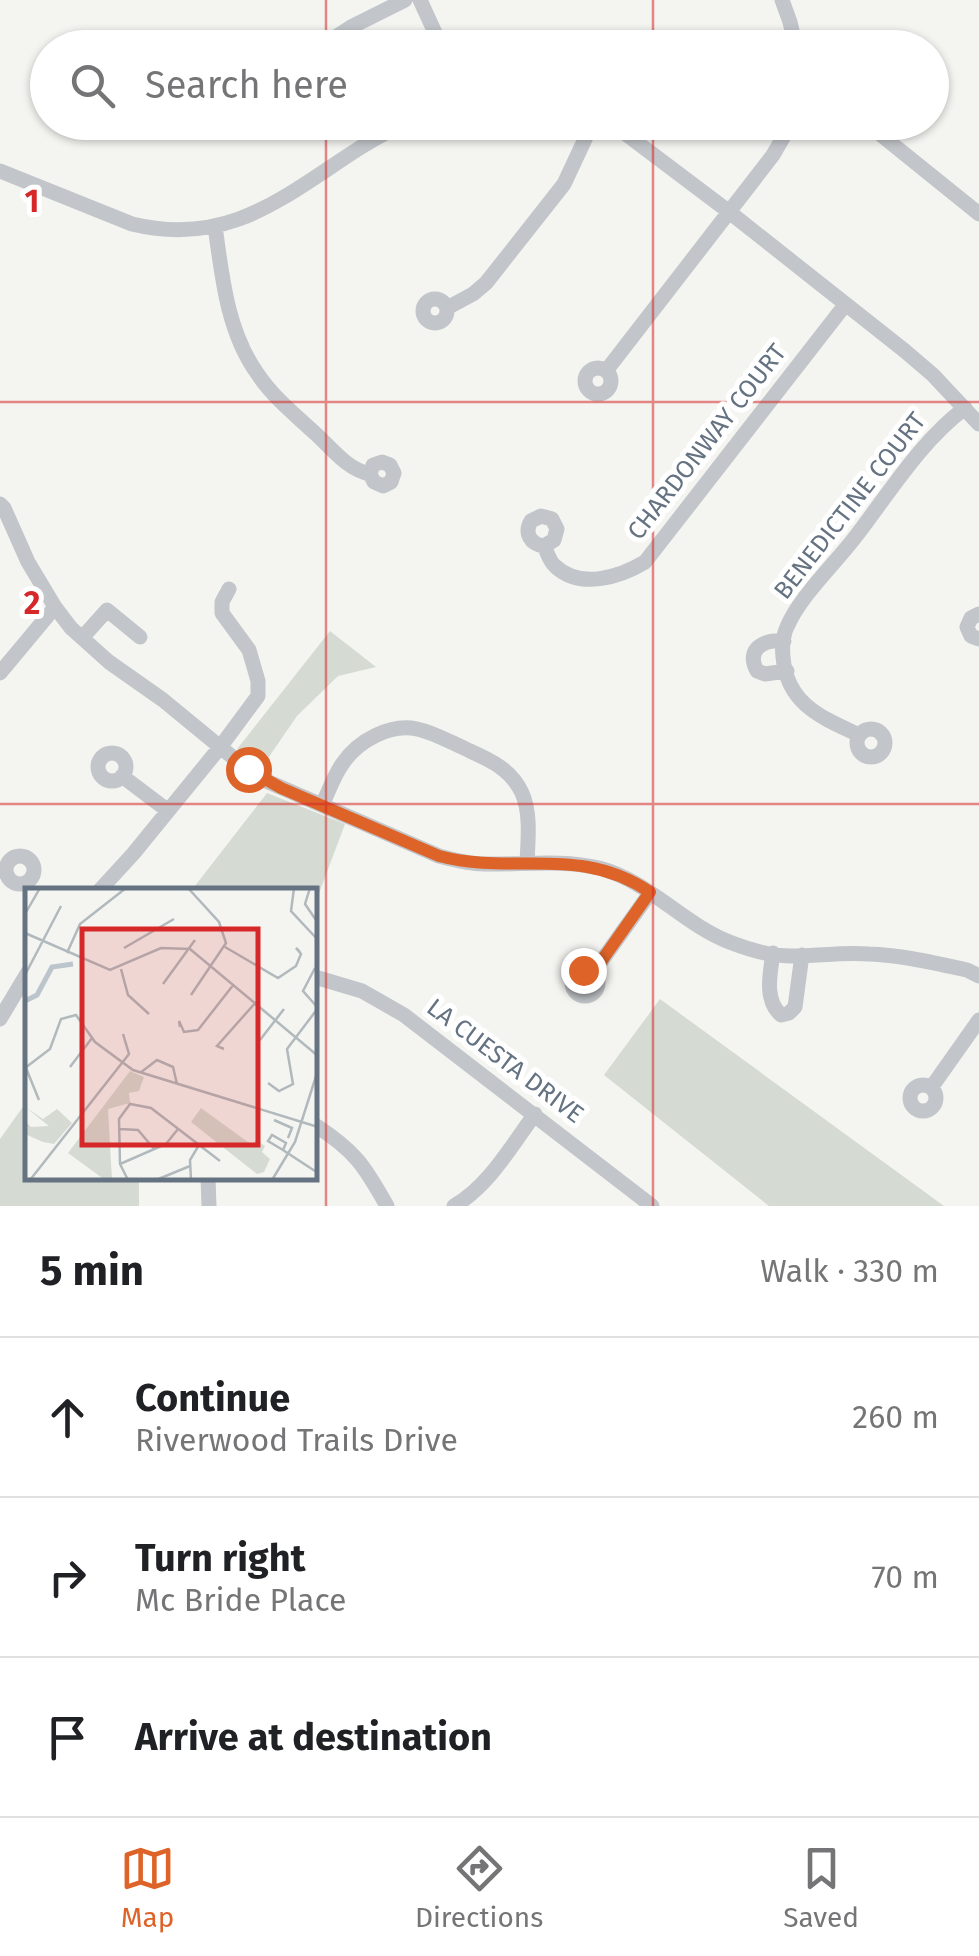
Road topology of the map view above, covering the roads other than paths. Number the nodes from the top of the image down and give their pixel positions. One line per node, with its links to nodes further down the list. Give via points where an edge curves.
1 (404, 0): 4 (street)
2 (420, 0): 5 (street)
3 (782, 0): 6 (street)
4 (345, 30)
5 (434, 30)
6 (792, 30)
7 (373, 140): 15 (street, via 273,205)
8 (585, 140): 17 (street, via 564,184 486,283)
9 (634, 140): 13 (street)
10 (782, 140): 13 (street)
11 (887, 140): 14 (street)
12 (0, 171): 15 (street, via 132,224 172,230)
13 (728, 211): 16 (street); 18 (street)
14 (979, 214)
15 (215, 226): 21 (street, via 228,304 255,372 356,471)
16 (845, 305): 19 (street); 23 (street, CHARDONWAY COURT, via 645,562 607,578 582,578 554,566)
17 (447, 308)
18 (606, 371)
19 (965, 408): 20 (street); 30 (street, BENEDICTINE COURT, via 927,442 808,595)
20 (979, 424)
21 (370, 474)
22 (0, 504): 25 (street)
23 (544, 546)
24 (228, 589): 34 (street, via 222,613 249,650 258,696)
25 (55, 607): 28 (street); 31 (street)
26 (979, 614): 29 (street, via 968,627)
27 (140, 637): 28 (street, via 107,610)
28 (82, 638): 34 (street)
29 (979, 639)
30 (784, 641): 32 (street, BENEDICTINE COURT); 32 (street, BENEDICTINE COURT, via 758,646 752,662 766,674)
31 (0, 672)
32 (787, 672): 33 (street, BENEDICTINE COURT, via 813,712)
33 (858, 735)
34 (221, 746): 36 (street, via 264,780); 37 (street)
35 (122, 776): 37 (street)
36 (322, 804): 38 (street, via 439,856 464,863); 38 (street, via 353,750 384,732 417,729 504,769 526,808)
37 (168, 810): 39 (street)
38 (527, 862): 40 (street, via 602,869)
39 (101, 888)
40 (650, 892): 41 (street, via 711,934); 43 (street)
41 (773, 953): 42 (street); 42 (street, via 771,1004 781,1015 795,1007)
42 (802, 955): 44 (street, via 886,954)
43 (593, 973)
44 (979, 976)
45 (25, 977): 47 (street)
46 (318, 978): 50 (street, LA CUESTA DRIVE, via 382,1000)
47 (1, 1015)
48 (979, 1020): 49 (street)
49 (931, 1088)
50 (535, 1114): 55 (street, via 482,1185); 56 (street, LA CUESTA DRIVE)
51 (318, 1128): 54 (street, via 358,1157)
52 (208, 1181): 53 (street)
53 (209, 1206)
54 (387, 1206)
55 (454, 1206)
56 (652, 1206)

